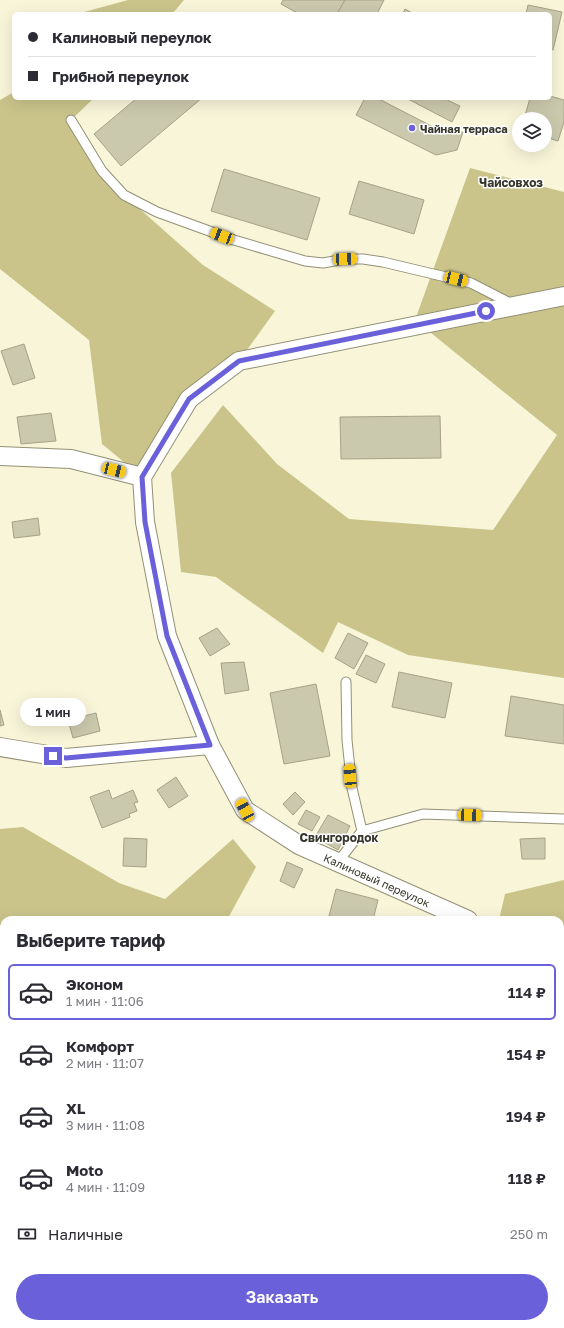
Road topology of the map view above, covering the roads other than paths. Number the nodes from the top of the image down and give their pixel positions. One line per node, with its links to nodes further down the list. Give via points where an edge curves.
1 (71, 120): 3 (lane, via 102,171 124,195 157,212 234,240 305,261 323,264 345,259 363,259 471,283)
2 (564, 296): 3 (street)
3 (515, 306): 5 (street, via 239,361 189,399)
4 (0, 456): 5 (street, via 71,459)
5 (142, 477): 7 (street, Калиновый переулок, via 145,522 167,636)
6 (346, 682): 10 (lane, via 347,740 352,788)
7 (210, 745): 8 (street, via 66,758); 11 (street, Калиновый переулок, via 245,810 299,846)
8 (0, 748)
9 (564, 819): 10 (lane, via 422,814)
10 (362, 831): 11 (lane)
11 (337, 862): 12 (street, Калиновый переулок)
12 (459, 916)

